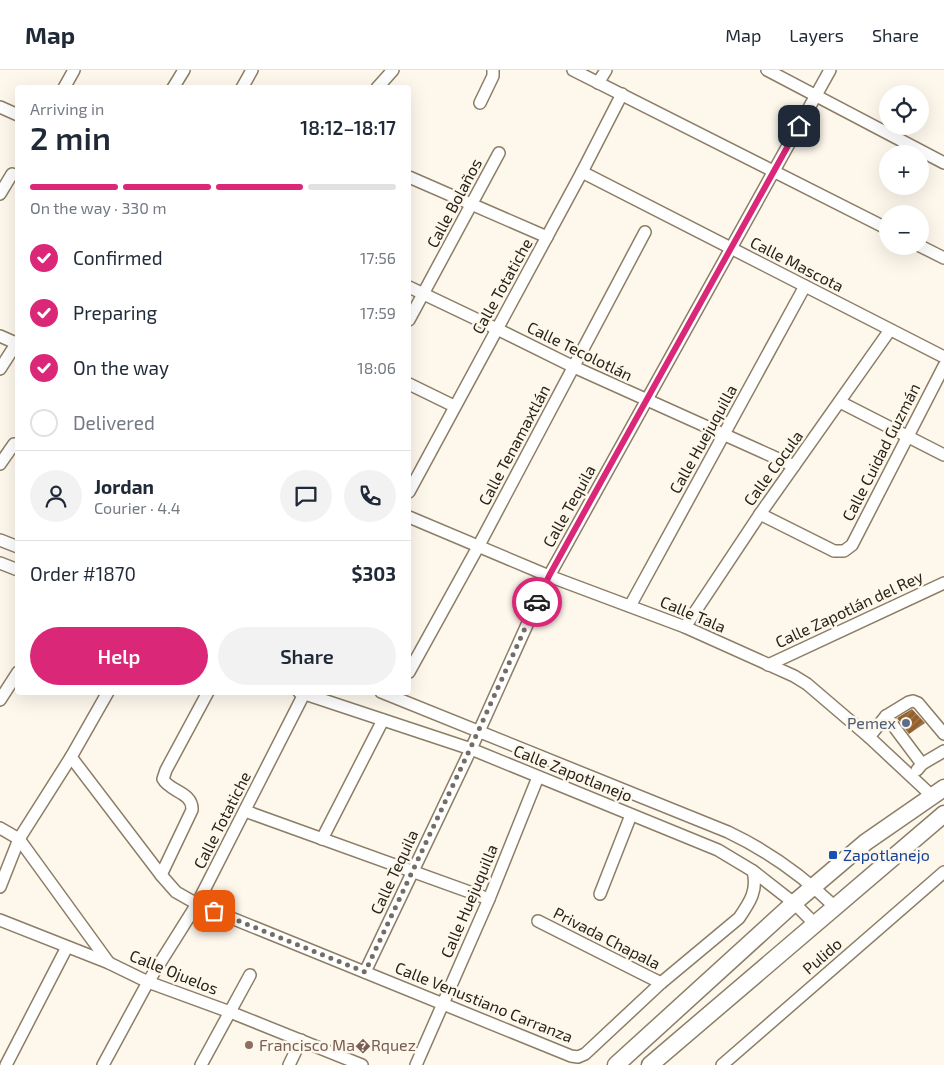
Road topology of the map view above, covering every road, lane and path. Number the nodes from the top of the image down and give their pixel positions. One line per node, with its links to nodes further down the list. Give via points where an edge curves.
1 (74, 70): 11 (street)
2 (184, 70): 12 (street)
3 (252, 70): 13 (street)
4 (393, 70): 14 (street)
5 (493, 70): 17 (street)
6 (573, 70): 10 (street)
7 (606, 70): 10 (street)
8 (767, 70): 16 (street)
9 (830, 70): 16 (street, Calle Tequila)
10 (598, 83): 15 (street)
11 (66, 85)
12 (175, 85)
13 (244, 85)
14 (380, 85)
15 (622, 94): 22 (street, Calle Totatiche); 23 (street)
16 (816, 96): 21 (street); 23 (street, Calle Tequila)
17 (480, 103)
18 (0, 107): 19 (street)
19 (15, 114)
20 (499, 153): 27 (street, Calle Bolaños)
21 (944, 163)
22 (582, 172): 30 (street, Calle Totatiche); 31 (street, Calle Mascota)
23 (774, 172): 28 (street); 31 (street, Calle Tequila)
24 (12, 174): 26 (street)
25 (411, 179): 27 (street)
26 (0, 194)
27 (471, 205): 30 (street); 36 (street, Calle Bolaños)
28 (879, 224)
29 (645, 232): 45 (street, Calle Tenamaxtlán)
30 (547, 237): 38 (street, Calle Totatiche)
31 (731, 249): 34 (street, Calle Mascota); 48 (street, Calle Tequila)
32 (929, 250): 33 (street)
33 (944, 258)
34 (805, 286): 39 (street, Calle Mascota); 51 (street, Calle Huejuquilla)
35 (411, 288): 36 (street, Calle Tecolotlán)
36 (423, 294): 37 (street, Calle Bolaños); 38 (street, Calle Tecolotlán)
37 (411, 316)
38 (497, 328): 45 (street, Calle Tecolotlán); 50 (street, Calle Totatiche)
39 (890, 330): 43 (street, Calle Mascota); 49 (street, Calle Cocula)
40 (0, 336): 41 (street)
41 (15, 342)
42 (15, 346): 46 (street)
43 (944, 358)
44 (944, 366): 52 (street, Calle Cuidad Guzmán)
45 (574, 367): 48 (street, Calle Tecolotlán); 62 (street, Calle Tenamaxtlán)
46 (0, 369)
47 (411, 385): 50 (street)
48 (646, 400): 51 (street, Calle Tecolotlán); 65 (street, Calle Tequila)
49 (840, 402): 52 (street); 56 (street, Calle Cocula)
50 (454, 406): 57 (street, Calle Totatiche)
51 (724, 435): 56 (street, Calle Tecolotlán); 67 (street, Calle Huejuquilla)
52 (908, 437): 54 (street); 58 (street, Calle Cuidad Guzmán, via 852,545 844,551 834,551)
53 (15, 444): 55 (street)
54 (944, 455)
55 (0, 464)
56 (794, 466): 58 (street, Calle Cocula)
57 (411, 488)
58 (760, 514): 68 (street, Calle Cocula)
59 (411, 518): 62 (street, Calle Tala)
60 (0, 540): 61 (street)
61 (15, 546)
62 (478, 546): 65 (street, Calle Tala); 70 (street, Calle Tenamaxtlán)
63 (0, 563): 64 (street)
64 (15, 569)
65 (549, 576): 67 (street, Calle Tala); 80 (street, Calle Tequila)
66 (944, 583): 69 (street, Calle Zapotlán del Rey)
67 (630, 606): 68 (street, Calle Tala)
68 (685, 627): 69 (street, Calle Tala)
69 (768, 665): 82 (street, Calle Tala, via 807,684)
70 (411, 668)
71 (15, 677): 77 (street)
72 (106, 695): 85 (street)
73 (206, 695): 99 (street, via 163,779 193,804)
74 (302, 695): 90 (street, Calle Totatiche)
75 (309, 695): 79 (street, Calle Zapotlanejo)
76 (396, 695): 80 (street, Calle Zapotlanejo)
77 (0, 700)
78 (886, 716): 81 (street, via 913,701); 82 (street); 86 (street)
79 (383, 720): 83 (street, Calle Zapotlanejo); 94 (street)
80 (478, 731): 83 (street, Calle Tequila); 101 (street, Calle Zapotlanejo, via 728,832 755,845)
81 (944, 734)
82 (869, 737): 87 (street, Calle Tala)
83 (470, 749): 88 (street, Calle Zapotlanejo); 96 (street, Calle Tequila)
84 (944, 751): 86 (street)
85 (71, 757): 95 (street); 99 (street, Calle Venustiano Carranza)
86 (922, 764): 87 (street)
87 (911, 776): 89 (street, Calle Tala)
88 (538, 777): 92 (street, Calle Zapotlanejo); 103 (street, Calle Huejuquilla)
89 (938, 791): 101 (highway, via 866,842)
90 (245, 811): 94 (street); 105 (street, Calle Totatiche)
91 (944, 814): 106 (highway)
92 (632, 815): 97 (street, Calle Zapotlanejo, via 718,850); 102 (street)
93 (0, 828): 95 (street, Calle Ojuelos)
94 (322, 838): 96 (street)
95 (19, 839): 100 (street); 111 (street, Calle Ojuelos)
96 (413, 871): 103 (street); 112 (street, Calle Tequila)
97 (753, 871): 104 (street, Calle Zapotlanejo); 115 (street, via 756,881 754,892 739,918)
98 (944, 872): 127 (street, Pulido)
99 (161, 875): 105 (street, Calle Venustiano Carranza, via 176,892)
100 (0, 886)
101 (814, 887): 104 (highway); 106 (street, Calle Zapotlanejo)
102 (600, 894)
103 (489, 899): 116 (street, Calle Huejuquilla)
104 (794, 903): 109 (street, Calle Zapotlanejo); 125 (highway)
105 (197, 904): 112 (street, Calle Venustiano Carranza); 114 (street, Calle Totatiche)
106 (834, 907): 109 (highway)
107 (0, 920): 110 (street)
108 (538, 921): 115 (street, Privada Chapala)
109 (815, 924): 126 (highway)
110 (67, 947): 111 (street); 119 (street)
111 (109, 963): 114 (street, Calle Ojuelos)
112 (365, 972): 116 (street, Calle Venustiano Carranza)
113 (250, 975): 117 (street)
114 (148, 982): 117 (street, Calle Ojuelos); 120 (street, Calle Totatiche)
115 (661, 983): 116 (street, Calle Venustiano Carranza, via 578,1057)
116 (443, 1004): 124 (street, Calle Huejuquilla)
117 (230, 1012): 118 (street, Calle Ojuelos); 121 (street)
118 (301, 1040): 122 (street); 123 (street, Calle Ojuelos)
119 (6, 1065)
120 (103, 1065)
121 (201, 1065)
122 (289, 1065)
123 (362, 1065)
124 (416, 1065)
125 (616, 1065)
126 (650, 1065)
127 (722, 1065)

